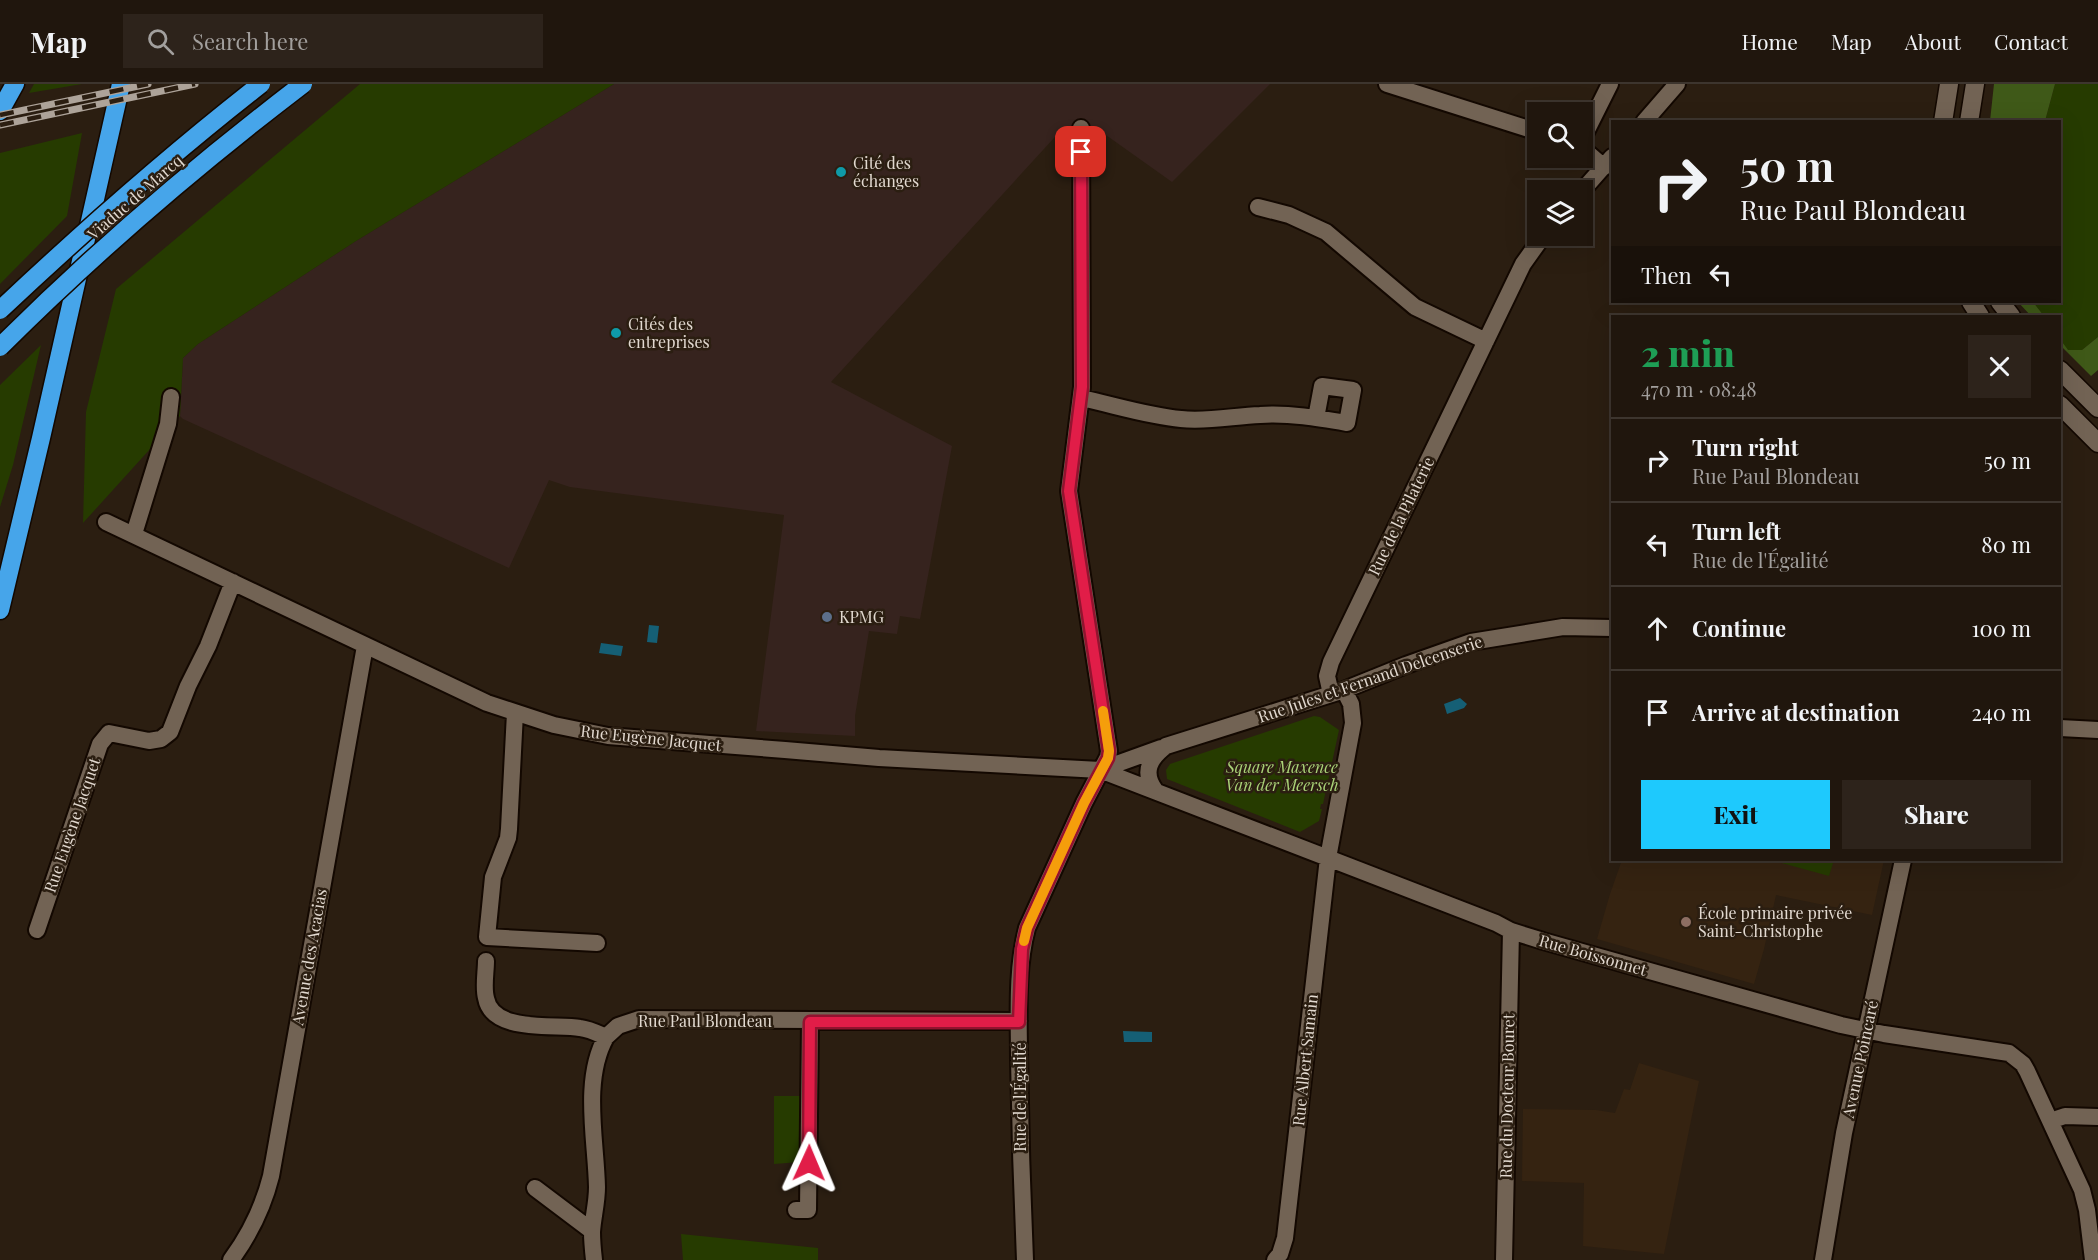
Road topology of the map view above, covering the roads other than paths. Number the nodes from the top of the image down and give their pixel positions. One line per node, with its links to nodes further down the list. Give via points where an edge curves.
1 (15, 84): 11 (highway)
2 (121, 84): 38 (highway)
3 (261, 84): 24 (highway, Viaduc de Marcq, bridge, via 92,225)
4 (303, 84): 27 (highway, Viaduc de Marcq, bridge, via 155,204)
5 (1387, 84): 10 (street)
6 (1610, 84): 12 (street)
7 (1677, 84): 13 (street)
8 (1949, 84): 14 (main road)
9 (1975, 84): 15 (main road)
10 (1435, 92): 17 (street)
11 (0, 111)
12 (1593, 118)
13 (1646, 120)
14 (1943, 120)
15 (1969, 120)
16 (1081, 128): 30 (street, Rue de l'Égalité)
17 (1527, 128)
18 (1593, 154): 19 (street)
19 (1608, 162): 20 (street)
20 (1592, 180)
21 (1258, 207): 26 (street, via 1289,215 1326,232 1415,307)
22 (1536, 246): 26 (street, Rue de la Pilaterie, via 1523,264)
23 (2001, 303): 25 (main road)
24 (0, 310)
25 (2010, 315)
26 (1486, 341): 41 (street, Rue de la Pilaterie, via 1331,662 1327,676)
27 (0, 347)
28 (2061, 371): 32 (main road)
29 (171, 397): 36 (street, via 168,424)
30 (1081, 398): 33 (street, via 1180,419 1270,414); 46 (street, Rue de l'Égalité, via 1069,491 1109,751)
31 (2061, 406): 34 (main road)
32 (2098, 408)
33 (1316, 418)
34 (2098, 443)
35 (106, 522): 36 (street, Rue Eugène Jacquet)
36 (134, 534): 37 (street, Rue Eugène Jacquet)
37 (233, 582): 40 (street, Rue Eugène Jacquet); 50 (street, Rue Eugène Jacquet, via 170,732 149,741 110,733 100,744)
38 (0, 610)
39 (1611, 628): 41 (street, Rue Jules et Fernand Delcenserie, via 1563,627 1482,639)
40 (365, 646): 42 (street, Rue Eugène Jacquet); 63 (street, Avenue des Acacias, via 271,1176 259,1214)
41 (1338, 692): 45 (street, Rue Jules et Fernand Delcenserie); 48 (street, Rue de la Pilaterie, via 1352,704 1353,723)
42 (515, 713): 46 (street, Rue Eugène Jacquet, via 608,736 879,758); 52 (street, via 508,838 493,877 488,937)
43 (2061, 728): 44 (street)
44 (2098, 730)
45 (1166, 746): 46 (street, Rue Jules et Fernand Delcenserie); 47 (street, via 1156,753 1149,766 1148,776)
46 (1100, 770): 47 (street, Rue Boissonnet); 55 (street, Rue de l'Égalité, via 1027,928 1022,949)
47 (1155, 790): 48 (street, Rue Boissonnet)
48 (1328, 858): 51 (street, Rue Boissonnet); 66 (street, Rue Albert Samain, via 1285,1238)
49 (1903, 861): 56 (street, Avenue Poincaré)
50 (37, 930)
51 (1511, 931): 56 (street, Rue Boissonnet); 67 (street, Rue du Docteur Bouret)
52 (597, 943)
53 (486, 961): 57 (street, via 486,998 492,1011 503,1020 587,1029)
54 (810, 1022): 55 (street, Rue Paul Blondeau); 57 (street, Rue Paul Blondeau, via 639,1019 618,1026); 61 (street, via 808,1210)
55 (1019, 1022): 65 (street, Rue de l'Égalité)
56 (1866, 1030): 59 (street, Rue Boissonnet, via 2009,1053 2023,1064); 68 (street, Avenue Poincaré)
57 (606, 1037): 62 (street, via 593,1074 597,1203)
58 (2098, 1117): 59 (street, via 2065,1116)
59 (2050, 1121): 69 (street, Rue Boissonnet, via 2085,1201)
60 (534, 1188): 62 (street)
61 (796, 1210)
62 (592, 1232): 64 (street)
63 (231, 1260)
64 (594, 1260)
65 (1025, 1260)
66 (1275, 1260)
67 (1504, 1260)
68 (1823, 1260)
69 (2094, 1260)

